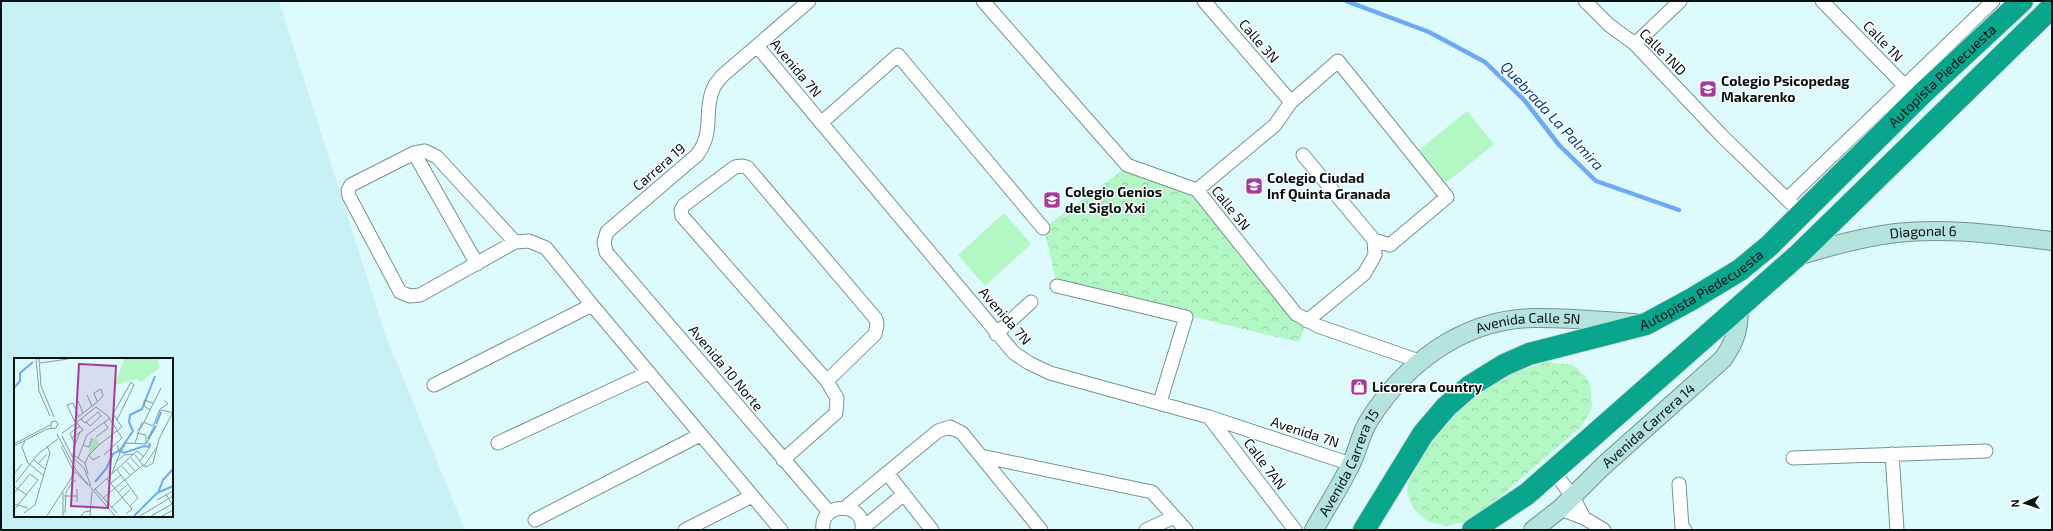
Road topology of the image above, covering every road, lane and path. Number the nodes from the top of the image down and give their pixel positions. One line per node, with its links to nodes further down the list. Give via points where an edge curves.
1 (808, 1): 11 (street, Carrera 19)
2 (983, 1): 17 (street, Calle 5N, via 1128,165)
3 (1204, 1): 13 (street, Calle 3N)
4 (1585, 1): 10 (street, Calle 1ND, via 1609,25)
5 (1680, 1): 10 (street)
6 (1822, 1): 12 (street, Calle 1N)
7 (1993, 1): 12 (street)
8 (2022, 1): 18 (highway, Autopista Piedecuesta, via 1918,98)
9 (2052, 7): 24 (highway, Autopista Piedecuesta)
10 (1635, 44): 18 (street, Calle 1ND, via 1721,135)
11 (757, 46): 14 (street, Avenida 7N); 23 (street, Carrera 19, via 722,76 713,89 707,137 697,155 607,232)
12 (1905, 86): 18 (street)
13 (1291, 102): 17 (street, via 1275,125); 20 (street, via 1338,61 1447,197 1390,245)
14 (821, 123): 19 (street, via 898,55); 32 (street, Avenida 7N)
15 (414, 153): 22 (street, via 425,151 436,157); 25 (street); 25 (street, via 351,185 348,190 400,292 410,296 420,295)
16 (1303, 155): 20 (street)
17 (1197, 190): 30 (street, Calle 5N, via 1296,314)
18 (1794, 206): 31 (highway, Autopista Piedecuesta, via 1770,246 1740,270)
19 (1043, 228)
20 (1374, 240): 30 (street, via 1375,255 1364,274)
21 (2052, 241): 24 (street, Diagonal 6, via 1960,231 1897,233 1846,241)
22 (515, 242): 25 (street); 28 (street, via 529,241 546,248)
23 (604, 242): 45 (street, Avenida 10 Norte, via 606,252)
24 (1797, 256): 29 (highway, Autopista Piedecuesta)
25 (477, 264)
26 (1057, 286): 37 (street, via 1186,317)
27 (1032, 302): 32 (street)
28 (592, 305): 34 (street); 36 (street)
29 (1740, 306): 47 (highway, Autopista Piedecuesta); 52 (street, Avenida Carrera 14, via 1740,326 1733,345 1723,359 1602,467)
30 (1308, 321): 33 (street, Calle 5N)
31 (1646, 324): 33 (street, Avenida Calle 5N, via 1533,318 1516,320 1483,327 1443,345); 67 (highway, Autopista Piedecuesta, via 1529,354 1504,365 1470,386 1446,407 1423,434)
32 (996, 334): 37 (street, Avenida 7N, via 1029,364 1050,373)
33 (1418, 361): 46 (street, Avenida Carrera 15, via 1392,387 1367,424)
34 (648, 372): 39 (street); 40 (street)
35 (827, 381): 35 (street, via 875,334 876,319 747,167 735,168 684,205 681,210 682,216); 45 (street, via 837,398 836,413)
36 (434, 385)
37 (1160, 402): 38 (street, Avenida 7N)
38 (1209, 417): 46 (street, Avenida 7N); 65 (street, Calle 7AN)
39 (700, 435): 51 (street); 56 (street)
40 (498, 444)
41 (1986, 451): 42 (street)
42 (1892, 454): 44 (street); 72 (street)
43 (980, 456): 48 (street, via 962,433 950,427 938,431); 55 (street, via 1152,492); 62 (street)
44 (1793, 458)
45 (783, 460): 54 (street, Avenida 10 Norte)
46 (1351, 464): 66 (street, Avenida Carrera 15)
47 (1554, 471): 52 (street); 68 (highway, Autopista Piedecuesta, via 1527,494)
48 (887, 473): 50 (street); 53 (street)
49 (1679, 484): 71 (street, via 1682,528)
50 (904, 494): 57 (street); 61 (street)
51 (752, 496): 58 (street); 59 (street)
52 (1567, 503): 69 (street, Avenida Carrera 14); 70 (street, via 1584,518)
53 (846, 507): 54 (street); 57 (street, via 858,515)
54 (829, 512): 60 (street, via 824,519)
55 (1174, 517): 63 (street); 64 (street)
56 (535, 520)
57 (862, 529)
58 (685, 530)
59 (780, 530)
60 (823, 530)
61 (932, 530)
62 (1042, 530)
63 (1146, 530)
64 (1186, 530)
65 (1296, 530)
66 (1314, 530)
67 (1364, 530)
68 (1473, 530)
69 (1533, 530)
70 (1604, 530)
71 (1685, 530)
72 (1897, 530)

